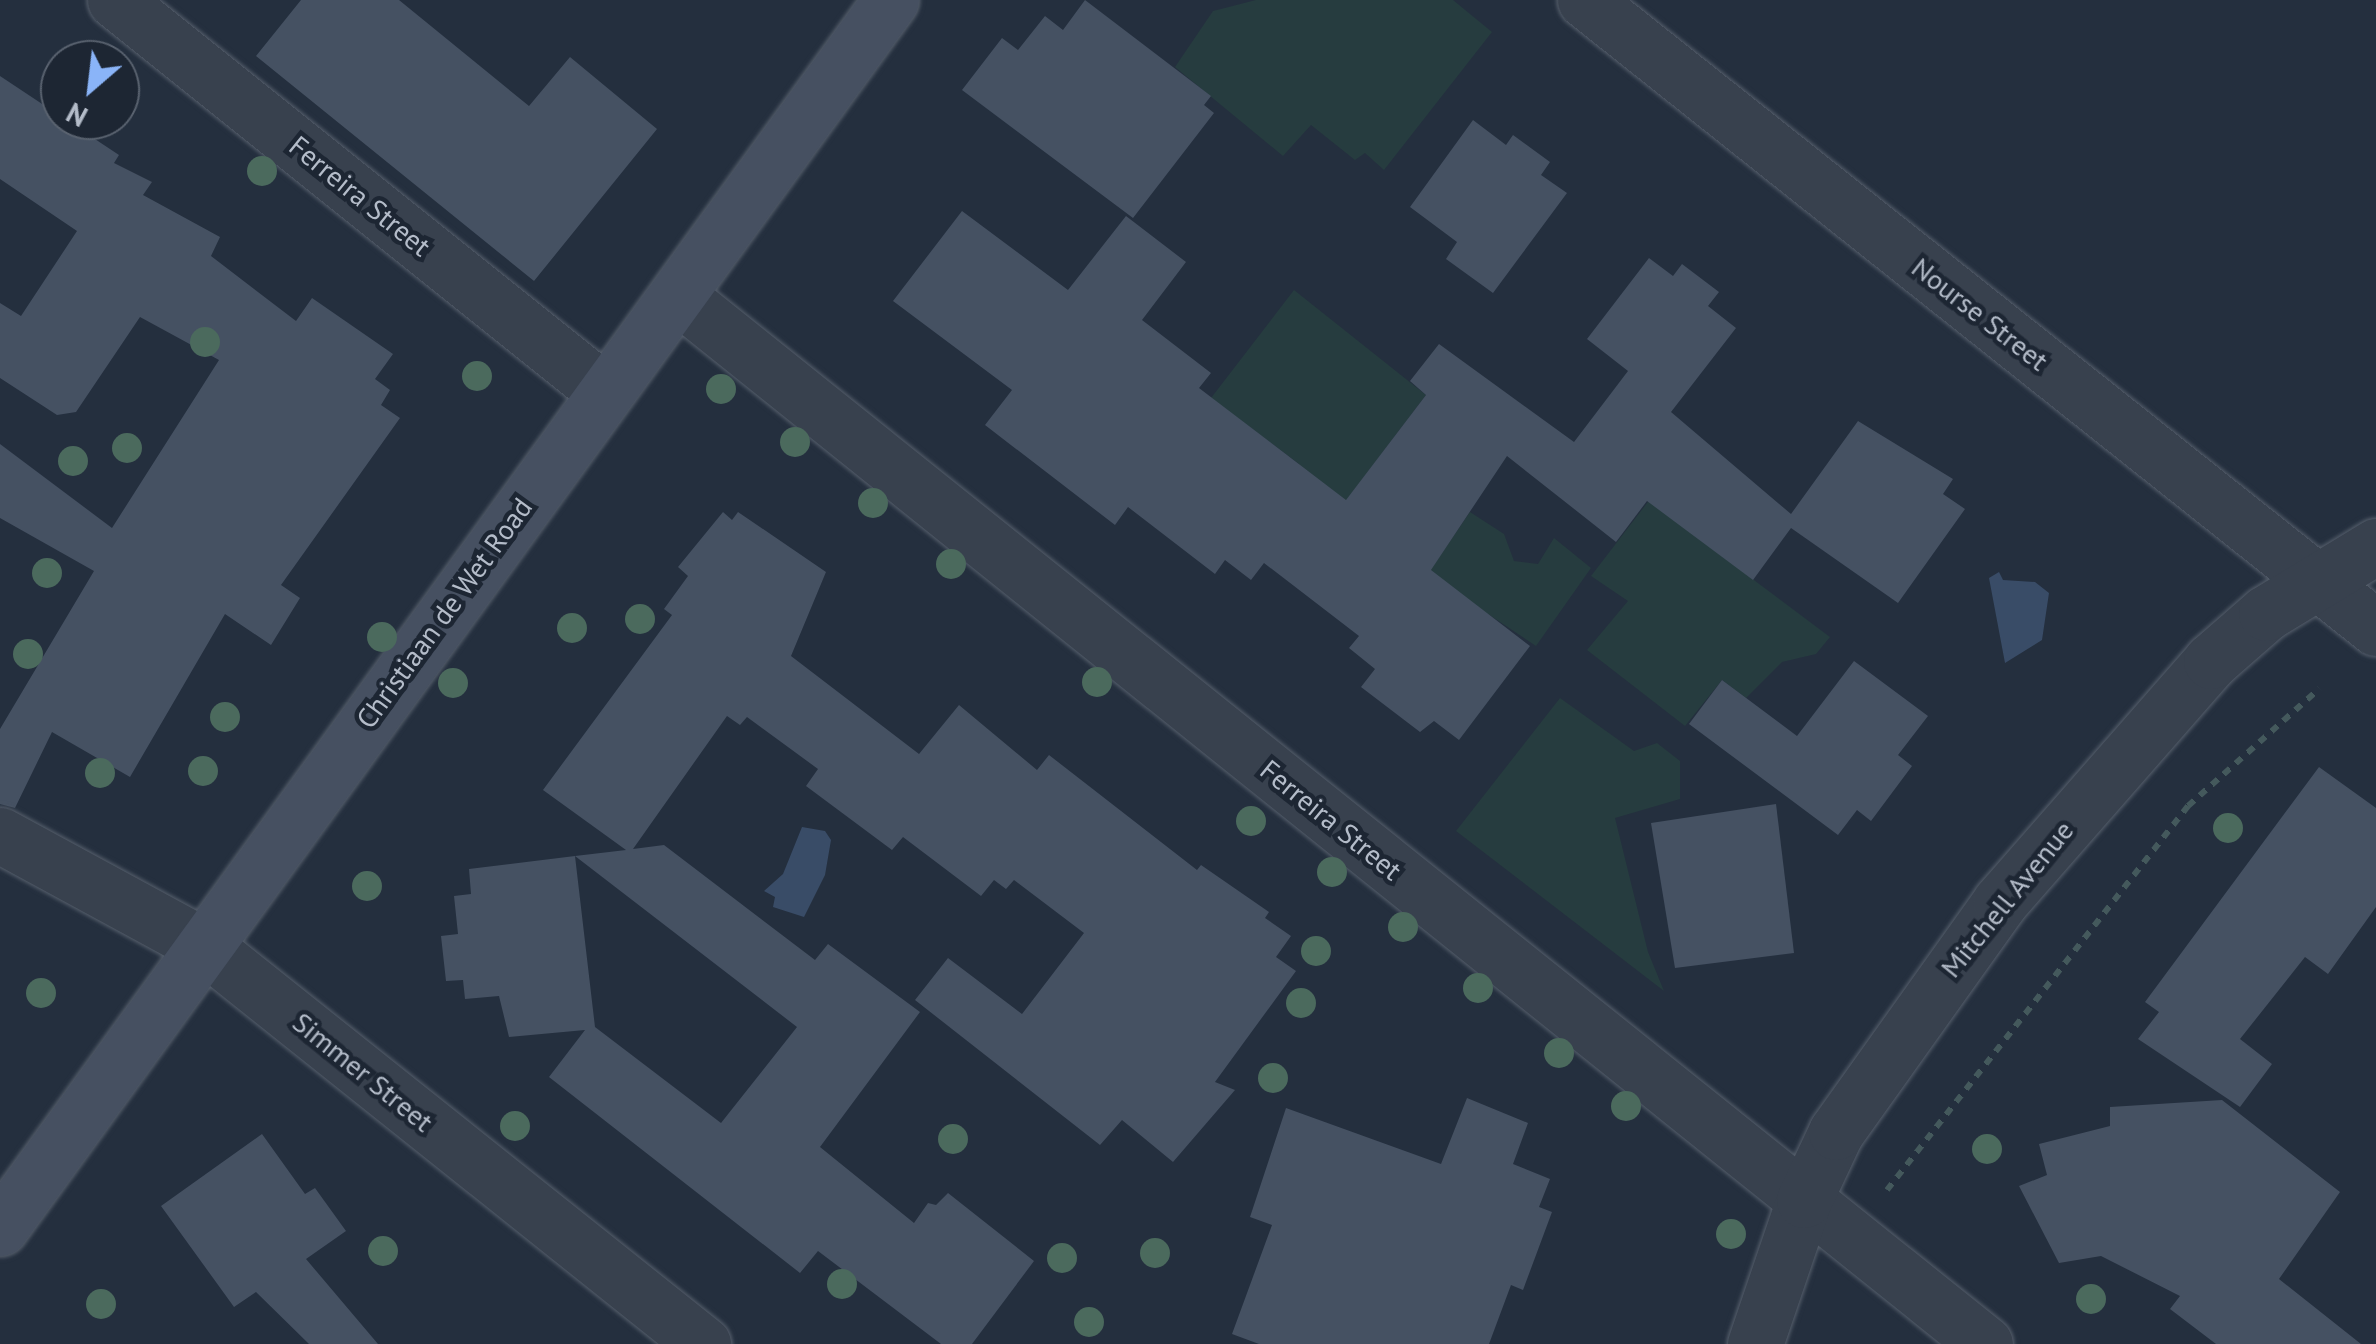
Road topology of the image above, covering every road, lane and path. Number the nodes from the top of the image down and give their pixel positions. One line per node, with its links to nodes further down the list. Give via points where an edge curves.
1 (115, 0): 5 (street, Ferreira Street)
2 (891, 0): 4 (main road, Christiaan de Wet Road)
3 (1585, 0): 7 (street, Nourse Street)
4 (678, 296): 5 (main road, Christiaan de Wet Road); 12 (street, Ferreira Street)
5 (605, 392): 11 (main road, Christiaan de Wet Road)
6 (2376, 546): 7 (street, Mitchell Avenue)
7 (2316, 580): 8 (street, Nourse Street); 12 (street, Mitchell Avenue, via 2211,661 2000,902 1836,1132)
8 (2376, 628)
9 (2319, 689): 13 (path, via 2188,806)
10 (0, 835): 11 (street, Simmer Street)
11 (203, 945): 14 (main road, Christiaan de Wet Road); 15 (street, Simmer Street)
12 (1804, 1200): 16 (street, Mitchell Avenue); 17 (street, Ferreira Street)
13 (1879, 1200)
14 (0, 1228)
15 (704, 1344)
16 (1754, 1344)
17 (1985, 1344)

